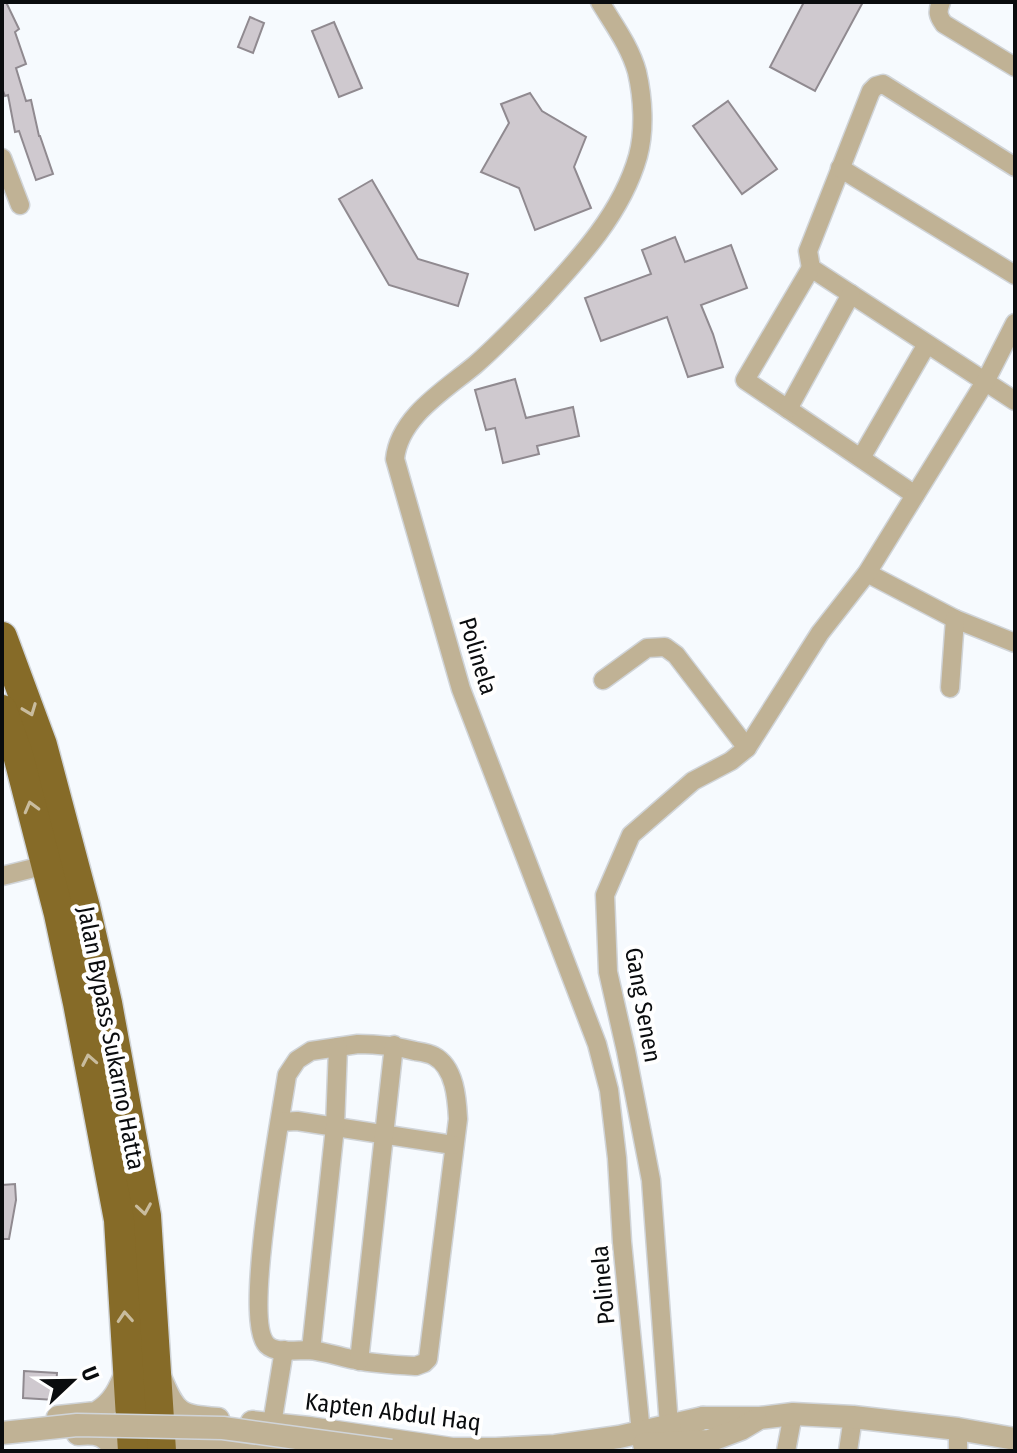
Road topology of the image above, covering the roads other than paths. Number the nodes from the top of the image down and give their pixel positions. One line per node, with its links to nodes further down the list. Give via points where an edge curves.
1 (600, 2): 50 (street, Polinela, via 637,72 642,118 630,179 579,259 493,349 417,414 399,438 395,459 461,689 597,1044 609,1090)
2 (941, 2): 3 (street, via 938,10 944,24)
3 (1015, 67)
4 (2, 158): 7 (street)
5 (1015, 167): 6 (street, via 883,84 871,91)
6 (840, 168): 8 (street, via 808,251); 9 (street)
7 (20, 205)
8 (811, 268): 10 (street); 15 (street, via 745,380)
9 (1015, 275)
10 (851, 294): 12 (street); 15 (street)
11 (1015, 323): 13 (street, Gang Senen)
12 (927, 344): 13 (street); 16 (street)
13 (985, 382): 14 (street); 17 (street, Gang Senen)
14 (1015, 401)
15 (788, 409): 16 (street)
16 (861, 458): 17 (street)
17 (915, 495): 18 (street, Gang Senen)
18 (867, 573): 19 (street); 25 (street, Gang Senen, via 820,633)
19 (955, 619): 21 (street); 23 (street)
20 (2, 637): 37 (highway, Jalan Bypass Sukarno Hatta, one-way to 37, via 42,745 107,1003 146,1216)
21 (1015, 643)
22 (603, 680): 25 (street, via 647,648 665,647)
23 (950, 688)
24 (2, 710): 26 (highway, Jalan Bypass Sukarno Hatta, one-way to 24)
25 (747, 748): 45 (street, Gang Senen, via 693,781 631,835 605,895 608,972 651,1180)
26 (46, 865): 27 (street); 37 (highway, Jalan Bypass Sukarno Hatta, one-way to 26, via 78,1003)
27 (2, 876)
28 (394, 1045): 29 (street); 32 (street); 33 (street, via 435,1056 446,1068 457,1099)
29 (338, 1047): 30 (street, via 311,1051 297,1060 287,1075); 31 (street)
30 (280, 1122): 31 (street); 34 (street, via 258,1296 261,1336 270,1349)
31 (335, 1127): 32 (street); 35 (street)
32 (384, 1134): 33 (street); 36 (street)
33 (453, 1145): 36 (street, via 428,1359 416,1366)
34 (284, 1350): 35 (street); 44 (street)
35 (311, 1350): 36 (street)
36 (359, 1361)
37 (142, 1364): 43 (street, via 114,1399); 46 (street, Kapten Abdul Haq, via 175,1407); 56 (highway, Jalan Bypass Sukarno Hatta); 57 (highway, Jalan Bypass Sukarno Hatta)
38 (793, 1414): 39 (street); 41 (street); 62 (street)
39 (853, 1417): 49 (street); 63 (street)
40 (703, 1418): 41 (street); 45 (street, Kapten Abdul Haq); 50 (street)
41 (760, 1418): 51 (street)
42 (2, 1423): 43 (street)
43 (77, 1424): 52 (street); 55 (street, via 106,1437)
44 (272, 1424): 46 (street, Kapten Abdul Haq); 53 (street, Kapten Abdul Haq)
45 (669, 1426): 50 (street, Kapten Abdul Haq)
46 (201, 1429): 53 (street, Kapten Abdul Haq); 58 (street, Kapten Abdul Haq)
47 (2, 1433): 59 (street, bridge, via 77,1425 223,1428)
48 (1015, 1439): 49 (street)
49 (958, 1440)
50 (641, 1441): 51 (street); 54 (street, Kapten Abdul Haq); 60 (street)
51 (709, 1441): 61 (street)
52 (2, 1442)
53 (308, 1445): 54 (street, Kapten Abdul Haq)
54 (506, 1450)
55 (118, 1451)
56 (133, 1451)
57 (161, 1451)
58 (174, 1451)
59 (391, 1451)
60 (612, 1451)
61 (680, 1451)
62 (786, 1451)
63 (848, 1451)

